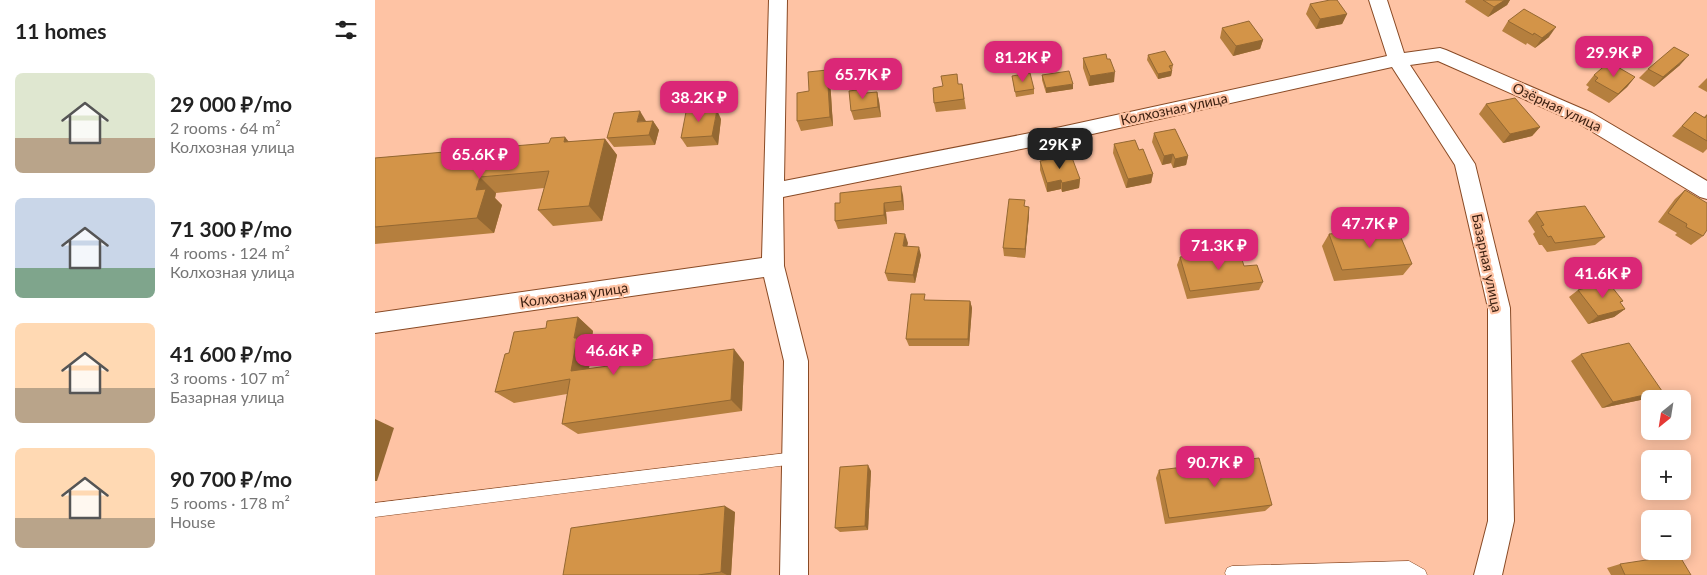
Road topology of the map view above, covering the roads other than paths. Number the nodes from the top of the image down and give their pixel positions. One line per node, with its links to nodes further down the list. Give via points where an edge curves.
1 (778, 0): 4 (street)
2 (1378, 0): 3 (street, Базарная улица)
3 (1397, 60): 4 (street, Колхозная улица, via 1061,134); 5 (street, Озёрная улица, via 1440,54 1585,118); 13 (street, Базарная улица, via 1465,164 1499,308 1501,521)
4 (773, 191): 6 (street)
5 (1707, 191)
6 (773, 266): 7 (street, Колхозная улица); 8 (street, via 796,361)
7 (375, 323)
8 (795, 458): 9 (lane); 11 (street)
9 (375, 510)
10 (1233, 573): 12 (lane, via 1409,568)
11 (794, 575)
12 (1420, 575)
13 (1488, 575)

